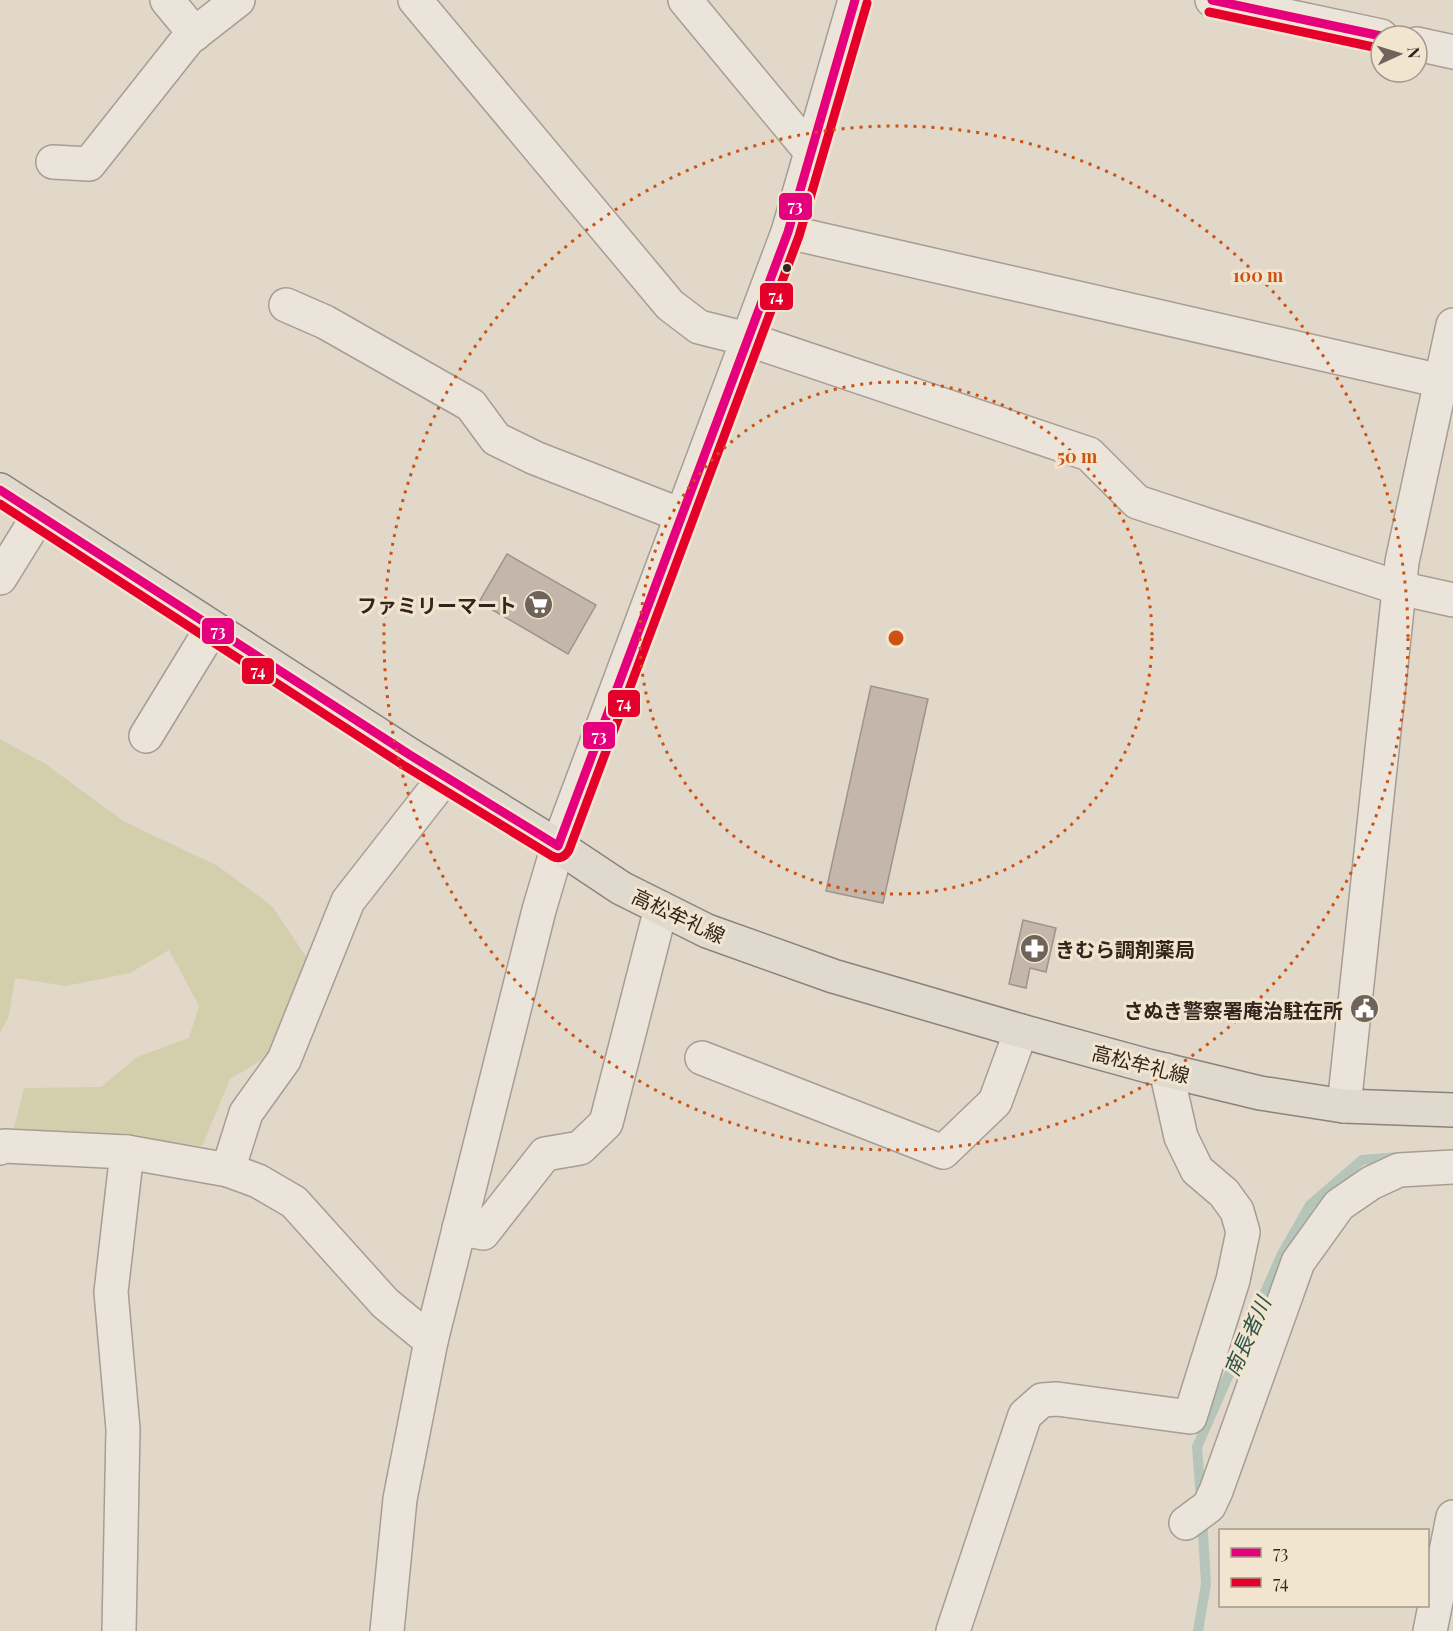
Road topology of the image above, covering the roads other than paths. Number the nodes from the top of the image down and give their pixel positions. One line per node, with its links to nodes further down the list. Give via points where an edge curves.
1 (167, 0): 9 (street)
2 (238, 0): 9 (street)
3 (415, 0): 17 (street, via 670,305 699,327)
4 (686, 0): 12 (street)
5 (855, 0): 12 (street)
6 (1212, 0): 7 (street)
7 (1265, 6): 8 (street)
8 (1369, 33)
9 (195, 34): 13 (street, via 88,164)
10 (1429, 47): 11 (street)
11 (1453, 52)
12 (812, 152): 14 (street)
13 (53, 162)
14 (788, 232): 17 (street); 18 (street)
15 (286, 305): 21 (street, via 325,322 471,405 496,439)
16 (1453, 325): 18 (street)
17 (747, 339): 21 (street); 23 (street, via 1089,454 1137,502)
18 (1441, 381): 23 (street)
19 (0, 490): 20 (main road, 高松牟礼線)
20 (39, 515): 22 (street); 25 (main road, 高松牟礼線)
21 (681, 515): 28 (street)
22 (0, 578)
23 (1399, 588): 24 (street); 33 (street)
24 (1453, 600)
25 (212, 628): 26 (street); 27 (main road, 高松牟礼線)
26 (146, 736)
27 (446, 777): 28 (main road, 高松牟礼線); 38 (street, via 348,901 284,1060 246,1113)
28 (558, 846): 29 (main road, 高松牟礼線, via 621,888); 39 (street)
29 (661, 908): 30 (main road, 高松牟礼線, via 707,931 833,976); 39 (street, via 606,1123 580,1148 545,1154 483,1233)
30 (1021, 1032): 31 (street, via 994,1102 943,1152); 32 (main road, 高松牟礼線)
31 (702, 1058)
32 (1166, 1070): 33 (main road, 高松牟礼線, via 1260,1093); 41 (street, via 1181,1137 1197,1170 1224,1193 1237,1211 1243,1232 1233,1280)
33 (1344, 1106): 34 (main road, 高松牟礼線)
34 (1453, 1110)
35 (1, 1147): 36 (street)
36 (128, 1152): 38 (street); 44 (street, via 111,1292 123,1429)
37 (1453, 1167): 41 (street, via 1399,1170 1339,1205 1298,1262)
38 (228, 1170): 40 (street, via 258,1181 294,1202 385,1303)
39 (459, 1228): 40 (street)
40 (431, 1341): 45 (street, via 400,1499)
41 (1218, 1416): 42 (street, via 1216,1491); 46 (street, via 1042,1400 1025,1415)
42 (1197, 1514)
43 (1453, 1516): 47 (street)
44 (119, 1631)
45 (387, 1631)
46 (953, 1631)
47 (1430, 1631)

